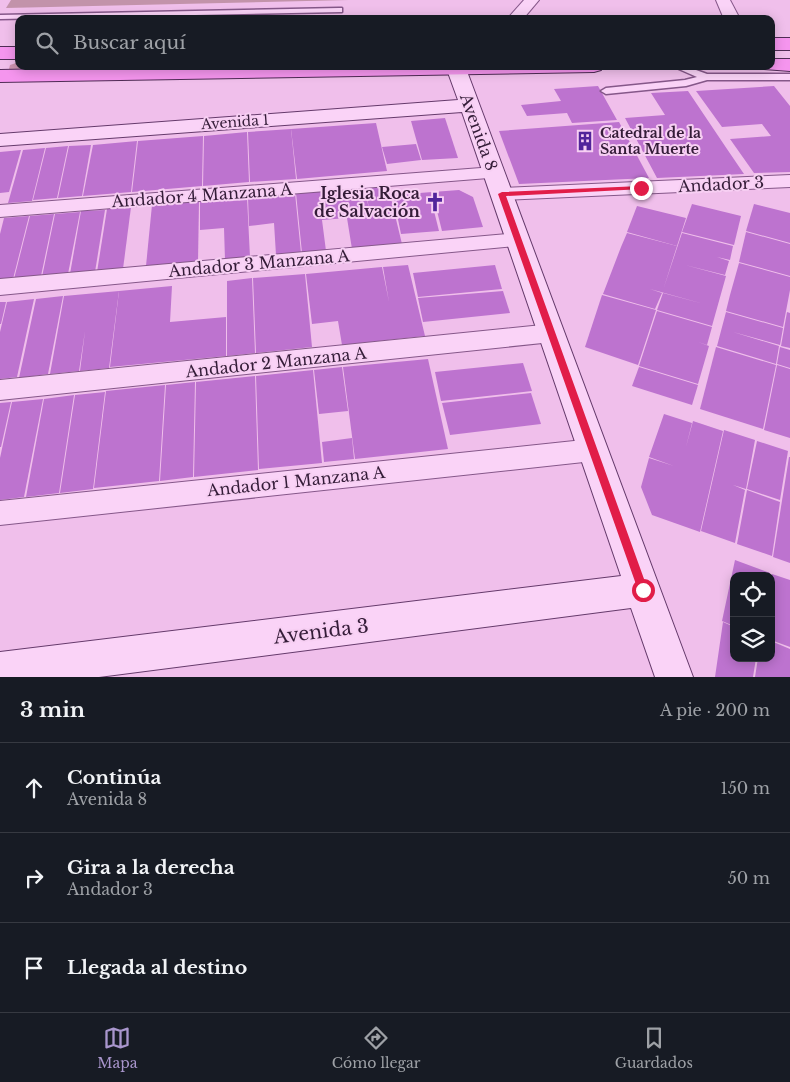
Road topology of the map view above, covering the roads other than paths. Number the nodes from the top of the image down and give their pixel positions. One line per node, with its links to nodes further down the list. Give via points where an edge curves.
1 (532, 0): 5 (street)
2 (723, 0): 6 (street)
3 (340, 10): 4 (lane)
4 (164, 15)
5 (518, 15)
6 (730, 15)
7 (0, 17): 8 (lane)
8 (15, 17)
9 (775, 44): 10 (main road)
10 (790, 44)
11 (775, 65): 12 (main road)
12 (790, 65)
13 (304, 70): 16 (main road)
14 (457, 70): 20 (street, Avenida 8)
15 (686, 70): 18 (lane)
16 (0, 76)
17 (790, 77): 18 (lane)
18 (706, 78): 19 (lane)
19 (606, 91)
20 (470, 105): 21 (street, Avenida 1); 23 (street, Avenida 8)
21 (0, 140)
22 (790, 181): 23 (street, Andador 3)
23 (498, 184): 24 (street, Andador 4 Manzana A); 25 (street, Avenida 8)
24 (0, 211)
25 (518, 240): 26 (street, Andador 3 Manzana A); 27 (street, Avenida 8)
26 (0, 287)
27 (552, 333): 28 (street, Andador 2 Manzana A); 29 (street, Avenida 8)
28 (0, 390)
29 (593, 450): 30 (street, Andador 1 Manzana A); 31 (street, Avenida 8)
30 (0, 513)
31 (643, 590): 32 (street, Avenida 3); 33 (street, Avenida 8)
32 (0, 672)
33 (674, 677)

